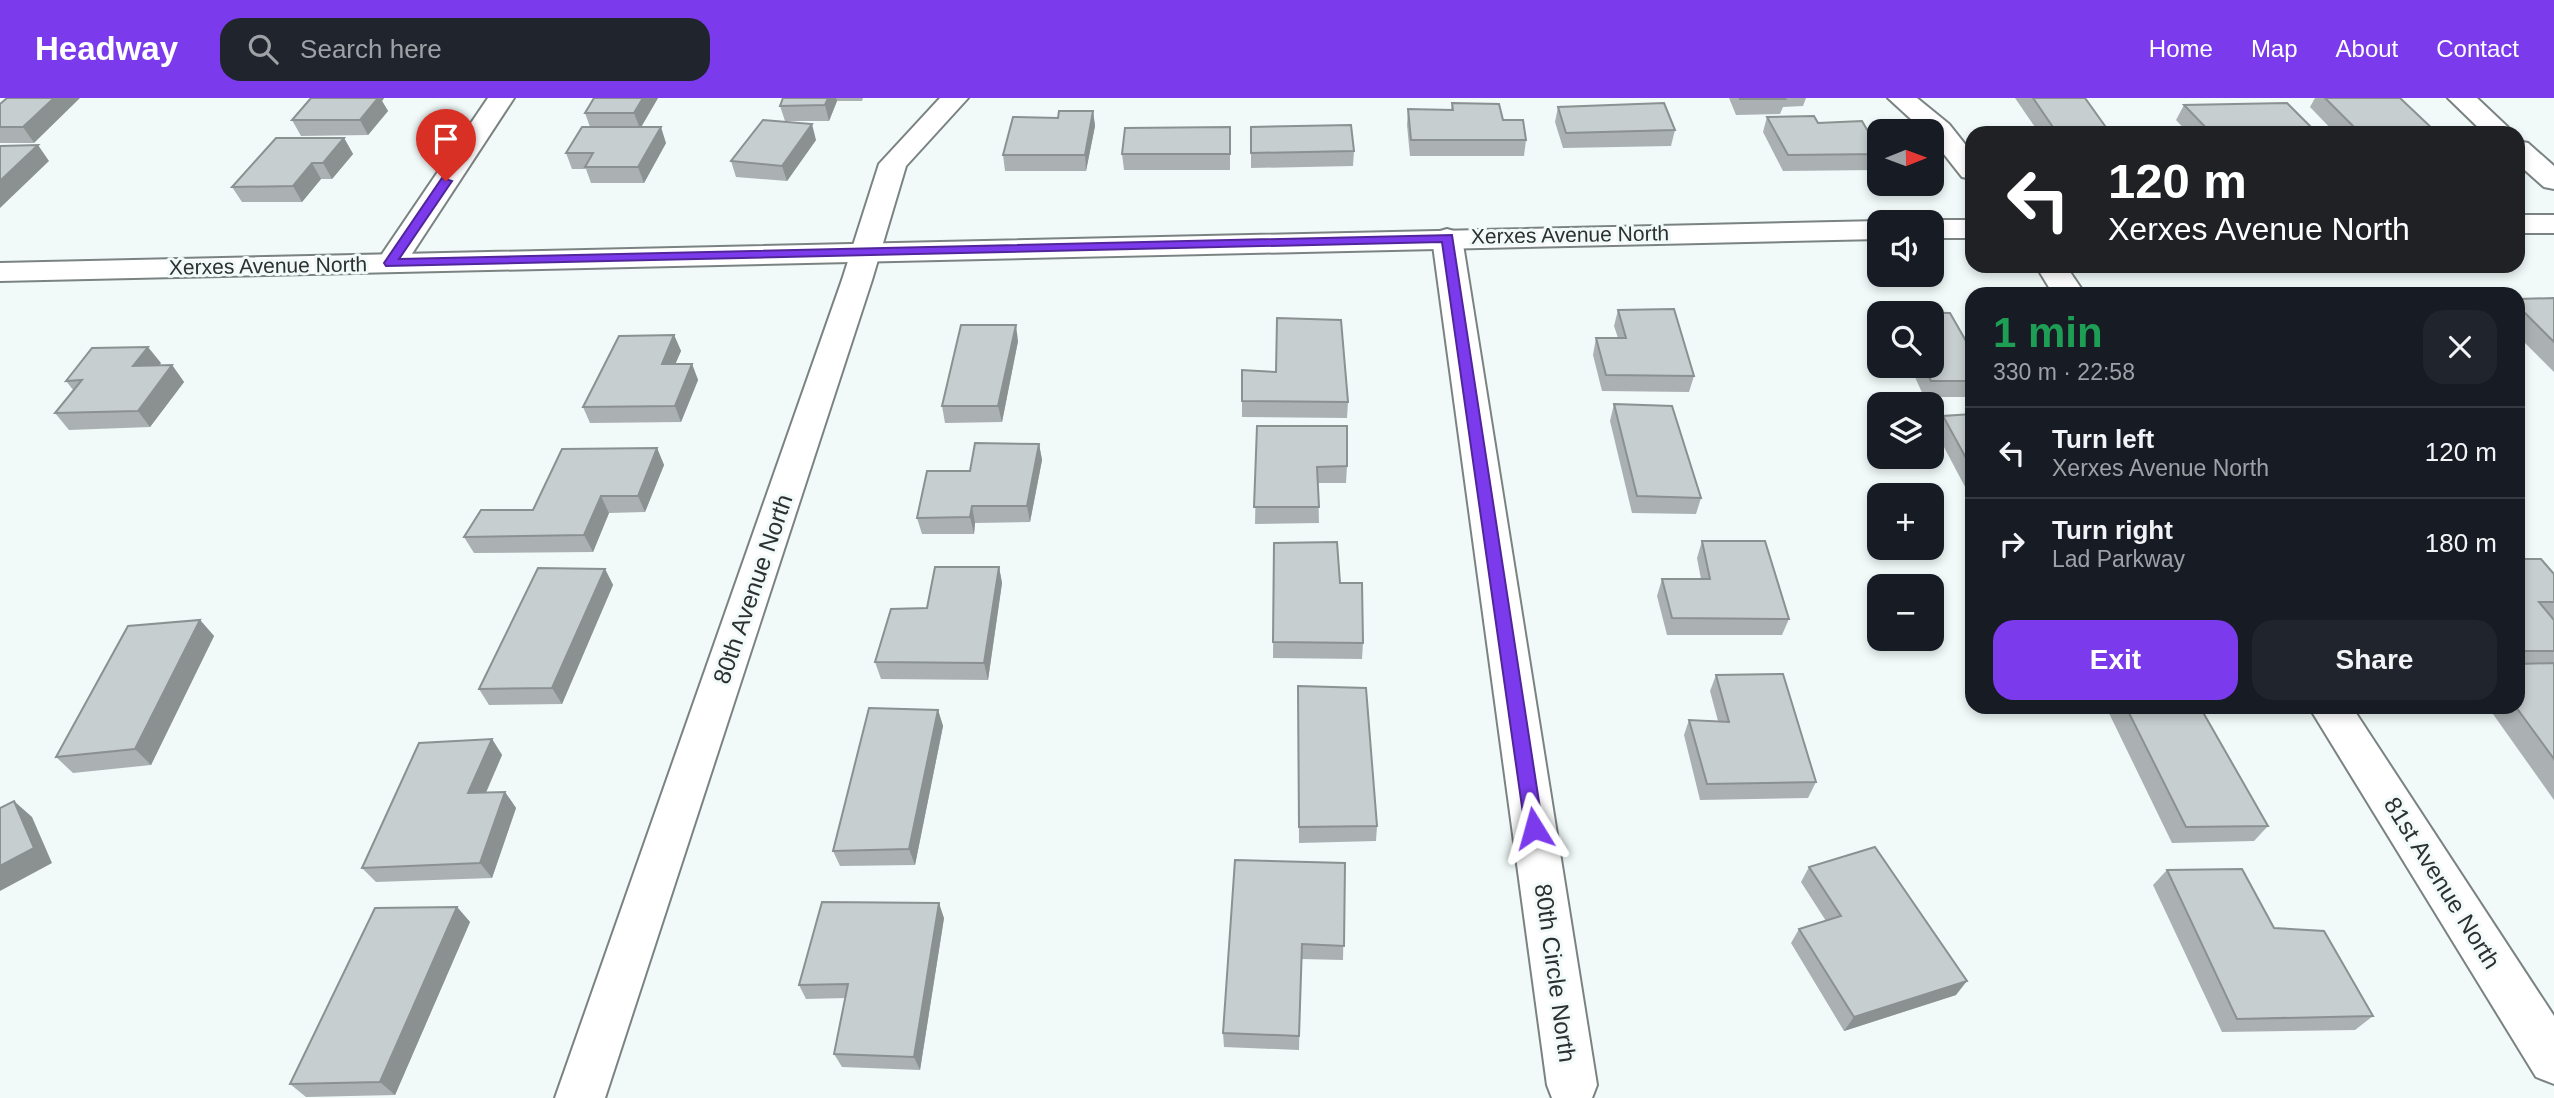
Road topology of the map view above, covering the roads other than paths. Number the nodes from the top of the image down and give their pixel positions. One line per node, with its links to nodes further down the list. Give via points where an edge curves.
1 (501, 98): 16 (street)
2 (955, 98): 15 (street, 80th Avenue North, via 893,164)
3 (1900, 98): 7 (street, via 1939,131)
4 (2461, 98): 5 (street)
5 (2492, 126)
6 (2525, 155): 8 (street)
7 (1965, 163)
8 (2554, 181)
9 (2525, 224): 10 (street)
10 (2554, 224)
11 (1944, 229): 12 (street)
12 (1965, 229)
13 (1867, 230): 14 (street, Xerxes Avenue North)
14 (1447, 238): 15 (street, Xerxes Avenue North); 20 (street, 80th Circle North)
15 (867, 252): 16 (street, Xerxes Avenue North); 21 (street, 80th Avenue North)
16 (390, 263): 17 (street, Xerxes Avenue North)
17 (0, 272)
18 (2334, 714): 19 (street, 81st Avenue North)
19 (2554, 1060)
20 (1572, 1085)
21 (580, 1098)

